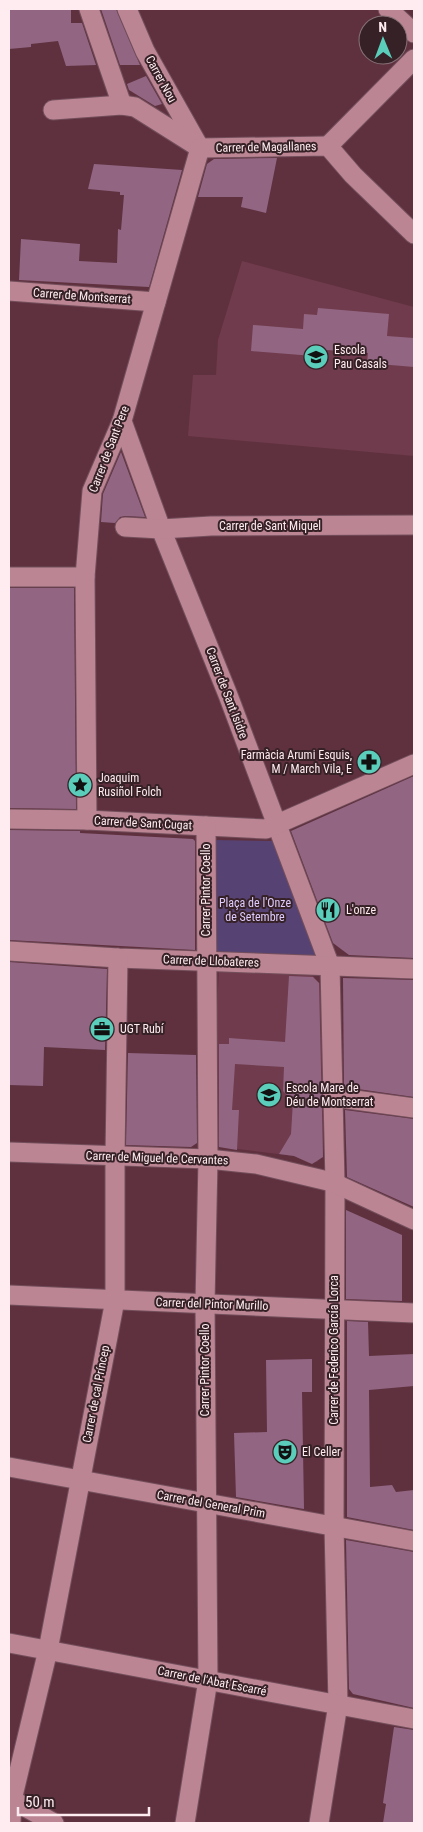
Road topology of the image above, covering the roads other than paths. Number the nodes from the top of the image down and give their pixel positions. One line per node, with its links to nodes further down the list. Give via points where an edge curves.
1 (89, 9): 6 (street)
2 (128, 9): 9 (street, Carrer Nou, via 145,51)
3 (388, 9): 4 (street)
4 (414, 33)
5 (414, 59): 8 (street)
6 (122, 105): 7 (street); 9 (street, via 135,107)
7 (53, 110)
8 (328, 146): 9 (street, Carrer de Magallanes); 10 (street, Carrer de Magallanes)
9 (200, 148): 12 (street, Carrer de Sant Pere)
10 (414, 234)
11 (9, 292): 12 (street, Carrer de Montserrat)
12 (156, 302): 13 (street, Carrer de Sant Pere)
13 (122, 421): 16 (street, Carrer de Sant Isidre); 18 (street, Carrer de Sant Pere, via 92,491)
14 (414, 525): 16 (street, Carrer de Sant Miquel)
15 (125, 527): 16 (street, Carrer de Sant Miquel)
16 (161, 529): 22 (street, Carrer de Sant Isidre)
17 (9, 577): 18 (street)
18 (85, 577): 21 (street, Carrer de Sant Pere)
19 (414, 764): 22 (street, Carrer de Sant Cugat)
20 (9, 818): 21 (street, Carrer de Sant Cugat)
21 (87, 820): 23 (street, Carrer de Sant Cugat)
22 (277, 824): 23 (street, Carrer de Sant Cugat, via 266,829); 27 (street, Carrer de Sant Isidre)
23 (206, 826): 26 (street, Carrer Pintor Coello)
24 (9, 951): 25 (street, Carrer de Llobateres)
25 (118, 958): 26 (street, Carrer de Llobateres); 32 (street, Carrer de cal Príncep)
26 (206, 961): 27 (street, Carrer de Llobateres); 33 (street, Carrer Pintor Coello)
27 (330, 966): 28 (street, Carrer de Llobateres); 29 (street, Carrer de Federico García Lorca)
28 (414, 969)
29 (333, 1097): 30 (street); 34 (street, Carrer de Federico García Lorca)
30 (414, 1108)
31 (9, 1152): 32 (street, Carrer de Miguel de Cervantes)
32 (114, 1156): 33 (street, Carrer de Miguel de Cervantes); 37 (street, Carrer de cal Príncep)
33 (208, 1159): 34 (street, Carrer de Miguel de Cervantes, via 256,1164); 38 (street, Carrer Pintor Coello)
34 (335, 1183): 35 (street, Carrer de Miguel de Cervantes); 39 (street, Carrer de Federico García Lorca)
35 (414, 1220)
36 (9, 1295): 37 (street, Carrer del Pintor Murillo)
37 (115, 1300): 38 (street, Carrer del Pintor Murillo); 42 (street, Carrer de cal Príncep)
38 (205, 1304): 39 (street, Carrer del Pintor Murillo); 43 (street, Carrer Pintor Coello)
39 (334, 1309): 40 (street, Carrer del Pintor Murillo); 44 (street, Carrer de Federico García Lorca)
40 (414, 1313)
41 (9, 1467): 42 (street, Carrer del General Prim)
42 (79, 1480): 43 (street, Carrer del General Prim); 47 (street, Carrer de cal Príncep)
43 (206, 1503): 44 (street, Carrer del General Prim); 48 (street, Carrer Pintor Coello)
44 (334, 1526): 45 (street, Carrer del General Prim); 49 (street, Carrer de Federico García Lorca)
45 (414, 1541)
46 (9, 1643): 47 (street, Carrer de l'Abat Escarré)
47 (48, 1650): 48 (street, Carrer de l'Abat Escarré); 51 (street, Carrer de cal Príncep)
48 (208, 1680): 49 (street, Carrer de l'Abat Escarré); 54 (street, Carrer Pintor Coello)
49 (338, 1704): 50 (street, Carrer de l'Abat Escarré); 55 (street, Carrer de Federico García Lorca)
50 (414, 1719)
51 (10, 1799): 52 (street); 53 (street, Carrer de cal Príncep)
52 (43, 1822)
53 (11, 1823)
54 (185, 1823)
55 (319, 1823)

